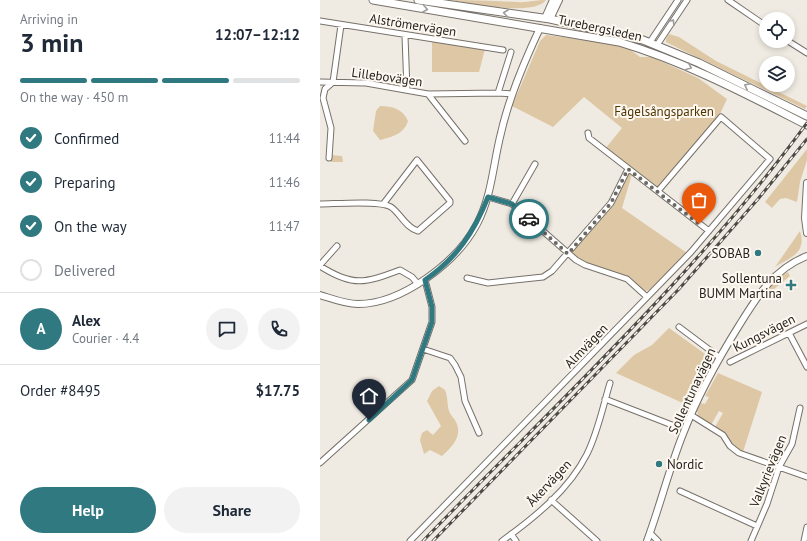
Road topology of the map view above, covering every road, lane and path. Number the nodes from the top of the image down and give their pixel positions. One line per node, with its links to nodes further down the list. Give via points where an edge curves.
1 (373, 0): 12 (main road, Turebergsleden, one-way to 12)
2 (418, 0): 8 (main road, Turebergsleden, one-way to 2)
3 (553, 0): 8 (street)
4 (559, 0): 8 (street)
5 (678, 0): 14 (street)
6 (687, 0): 14 (street, one-way to 6)
7 (728, 0): 10 (street)
8 (547, 18): 12 (main road); 14 (main road, Turebergsleden)
9 (320, 21): 11 (street, Alströmervägen)
10 (759, 21)
11 (341, 25): 13 (street, Alströmervägen); 21 (street)
12 (542, 29): 17 (main road, Turebergsleden, via 619,42); 25 (street)
13 (404, 36): 16 (street, Alströmervägen); 22 (street)
14 (654, 43): 17 (main road); 26 (main road, Turebergsleden, one-way to 14)
15 (795, 45): 19 (street)
16 (503, 50)
17 (650, 51): 27 (main road, Turebergsleden, one-way to 27, via 709,75)
18 (511, 52): 23 (street)
19 (807, 53)
20 (320, 82): 21 (street, Lillebovägen)
21 (333, 82): 22 (street, Lillebovägen, via 366,83); 30 (street, via 325,89 323,98 331,128)
22 (406, 90): 24 (street, Lillebovägen)
23 (498, 93): 24 (street, Lillebovägen); 25 (street, Lillebovägen)
24 (428, 94): 29 (street, Lillebovägen)
25 (512, 94): 35 (street, via 500,134)
26 (807, 116)
27 (807, 125)
28 (588, 133): 32 (street, via 589,138)
29 (465, 141)
30 (329, 158)
31 (535, 164): 38 (street)
32 (628, 169): 34 (street); 42 (street, via 611,203)
33 (807, 183): 39 (street, via 804,218)
34 (658, 191): 40 (street); 40 (street, Almvägen, via 721,117 770,159)
35 (488, 197): 38 (street); 46 (street, via 477,225 460,248)
36 (384, 203): 36 (street, via 418,231 450,204 450,201 417,160); 37 (street)
37 (320, 204)
38 (512, 204): 42 (street)
39 (807, 231)
40 (709, 232): 49 (street, Almvägen)
41 (337, 246): 44 (street)
42 (568, 254): 45 (street, via 544,277 488,283); 49 (street, via 585,265 627,279)
43 (807, 256): 54 (street, Sollentunavägen, via 789,265 769,281)
44 (320, 266): 47 (street, via 333,275 358,281 370,280 400,270)
45 (467, 278)
46 (425, 280): 47 (street); 53 (street, via 432,315)
47 (418, 284): 48 (street, via 375,303 343,303)
48 (320, 295)
49 (647, 297): 72 (street, Almvägen)
50 (807, 324): 52 (street, Kungsvägen)
51 (679, 327): 54 (street)
52 (789, 333): 55 (street, Kungsvägen); 56 (street)
53 (423, 349): 62 (street, via 450,358 455,365 461,377 465,401); 63 (street, via 412,380 403,390)
54 (719, 357): 60 (street, Sollentunavägen)
55 (730, 362)
56 (807, 367)
57 (610, 383): 58 (street, Åkervägen)
58 (605, 399): 61 (street); 67 (street, Åkervägen, via 588,453 579,468)
59 (800, 408): 64 (street, Valkyrievägen, via 792,444)
60 (691, 415): 64 (street, via 723,435 730,446 739,453); 70 (street, Sollentunavägen)
61 (672, 425)
62 (479, 433)
63 (320, 463)
64 (779, 467): 65 (street); 68 (street, Valkyrievägen)
65 (807, 477)
66 (680, 491): 68 (street)
67 (551, 500): 71 (street, Åkervägen); 75 (street)
68 (757, 526): 78 (street, Valkyrievägen)
69 (807, 526): 79 (street)
70 (650, 533): 76 (street, Sollentunavägen); 77 (street)
71 (511, 534): 73 (street, Åkervägen); 74 (street)
72 (410, 541)
73 (502, 541)
74 (516, 541)
75 (597, 541)
76 (647, 541)
77 (658, 541)
78 (751, 541)
79 (804, 541)

